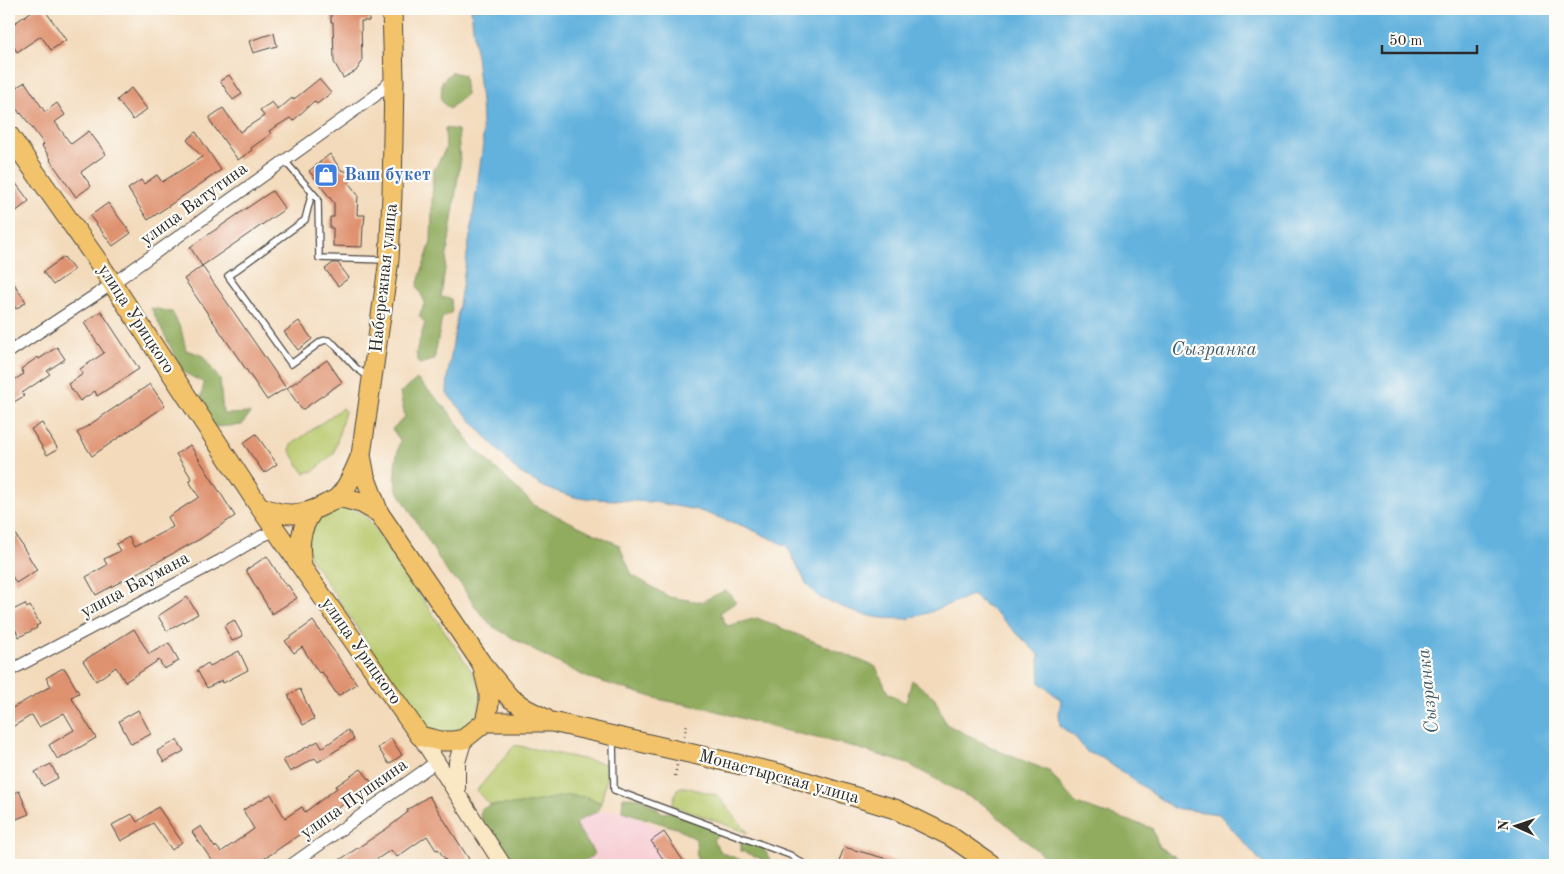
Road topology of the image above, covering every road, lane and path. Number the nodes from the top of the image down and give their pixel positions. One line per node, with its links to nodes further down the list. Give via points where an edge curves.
1 (392, 9): 2 (main road, Набережная улица)
2 (394, 78): 4 (street, улица Ватутина, via 375,96); 6 (main road, Набережная улица)
3 (9, 135): 7 (main road, улица Урицкого)
4 (284, 160): 5 (lane); 7 (street, улица Ватутина)
5 (312, 192): 6 (lane, via 318,199 320,258); 9 (lane, via 305,220 228,276 291,364 328,340)
6 (389, 260): 9 (main road, Набережная улица)
7 (112, 284): 8 (street, улица Ватутина); 12 (main road, улица Урицкого)
8 (9, 352)
9 (373, 380): 10 (main road, Набережная улица)
10 (361, 456): 11 (main road); 14 (main road)
11 (338, 497): 13 (main road); 14 (main road, via 361,503)
12 (259, 506): 13 (main road, via 285,514); 15 (main road, улица Урицкого)
13 (312, 512): 16 (main road, via 302,531)
14 (379, 513): 17 (main road)
15 (277, 530): 16 (main road, улица Урицкого); 18 (street, улица Баумана)
16 (302, 567): 22 (main road, улица Урицкого)
17 (482, 664): 19 (main road, via 489,692); 20 (main road, via 510,698)
18 (9, 671)
19 (485, 722): 20 (main road); 23 (main road)
20 (552, 722): 21 (main road, Монастырская улица)
21 (613, 735): 28 (lane, via 614,790 790,855); 29 (main road, Монастырская улица, via 781,774 895,809 950,836)
22 (420, 736): 23 (main road, via 440,741); 24 (main road)
23 (464, 739): 25 (main road, via 457,762)
24 (436, 762): 25 (main road); 26 (street, улица Пушкина)
25 (457, 793): 27 (main road)
26 (291, 865)
27 (502, 865)
28 (804, 865)
29 (992, 865)

